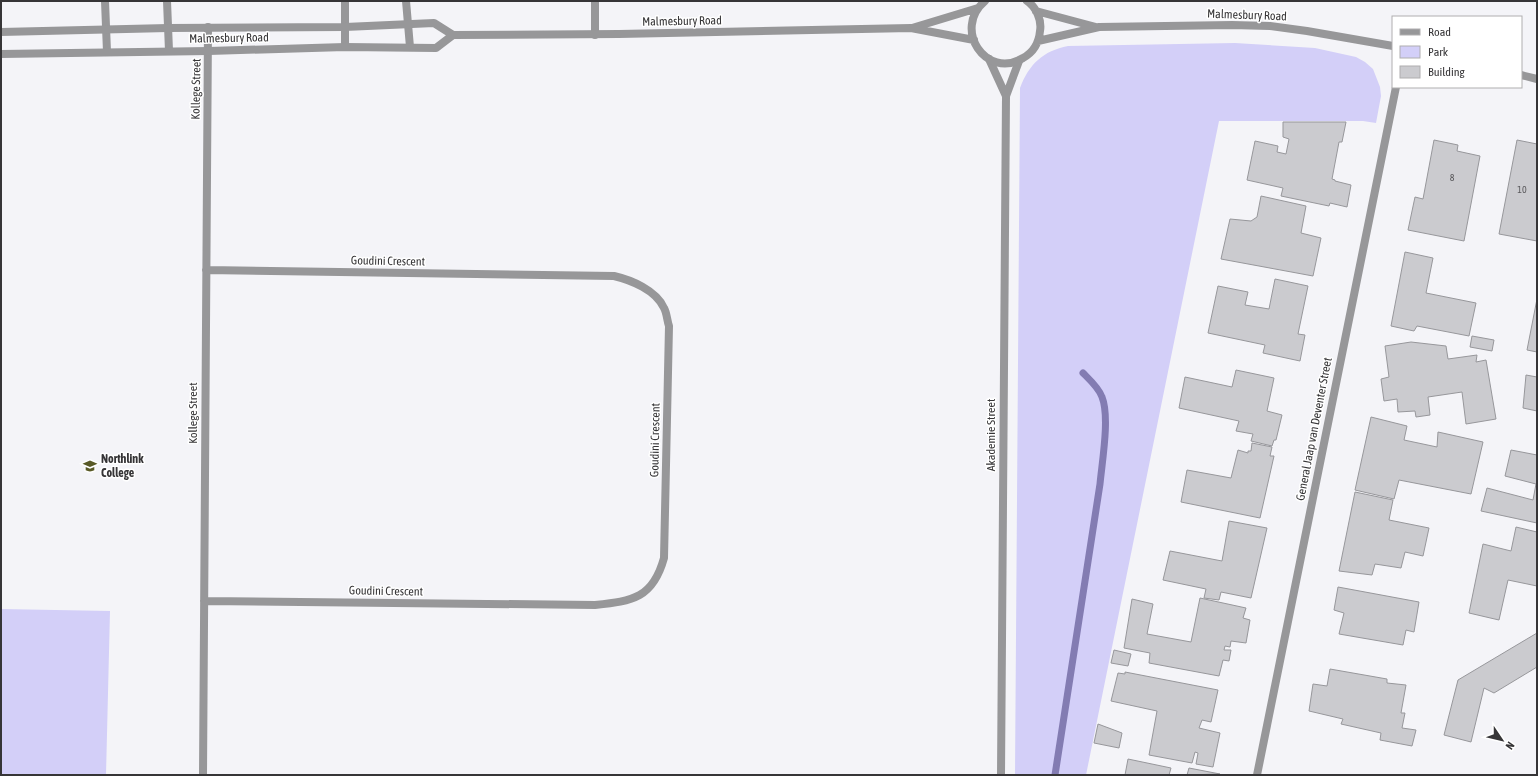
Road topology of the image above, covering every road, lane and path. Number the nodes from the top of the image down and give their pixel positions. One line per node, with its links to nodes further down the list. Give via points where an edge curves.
1 (105, 1): 16 (street)
2 (167, 1): 14 (street)
3 (345, 1): 12 (street)
4 (406, 1): 10 (street)
5 (595, 1): 19 (street)
6 (985, 1): 8 (street)
7 (1027, 1): 9 (street)
8 (978, 8): 15 (street, Malmesbury Road); 20 (street, via 972,22)
9 (1036, 11): 13 (street, Malmesbury Road); 21 (street, via 1041,28)
10 (407, 24): 12 (street, Malmesbury Road); 18 (street, Malmesbury Road, via 434,23); 24 (street)
11 (208, 27): 12 (street, Malmesbury Road); 14 (street, Malmesbury Road); 25 (street, Kollege Street)
12 (345, 27): 23 (street)
13 (1098, 27): 21 (street, Malmesbury Road); 22 (street, Malmesbury Road, via 1270,26)
14 (168, 28): 16 (street, Malmesbury Road); 27 (street)
15 (912, 28): 19 (street, Malmesbury Road); 20 (street, Malmesbury Road)
16 (106, 29): 17 (street, Malmesbury Road); 26 (street)
17 (1, 32)
18 (453, 35): 19 (street, Malmesbury Road); 24 (street, Malmesbury Road, via 436,48)
19 (595, 35)
20 (974, 40): 29 (street, Akademie Street, via 978,50)
21 (1038, 42): 30 (street, via 1030,53)
22 (1392, 46)
23 (345, 47): 24 (street, Malmesbury Road); 25 (street, Malmesbury Road)
24 (410, 47)
25 (209, 51): 27 (street, Malmesbury Road); 35 (street, Kollege Street)
26 (107, 52): 27 (street, Malmesbury Road); 28 (street, Malmesbury Road)
27 (169, 52)
28 (1, 54)
29 (989, 59): 30 (street, via 1006,63); 34 (street, Akademie Street)
30 (1019, 61): 34 (street, Akademie Street)
31 (1522, 76): 32 (street)
32 (1537, 79)
33 (1396, 88): 39 (street, General Jaap van Deventer Street)
34 (1006, 96): 38 (street, Akademie Street)
35 (206, 270): 36 (street, Kollege Street); 36 (street, Goudini Crescent, via 614,276 634,281 651,293 664,307 669,326 664,558 660,573 652,587 634,599 595,605)
36 (204, 601): 37 (street, Kollege Street)
37 (203, 775)
38 (1001, 775)
39 (1257, 775)

